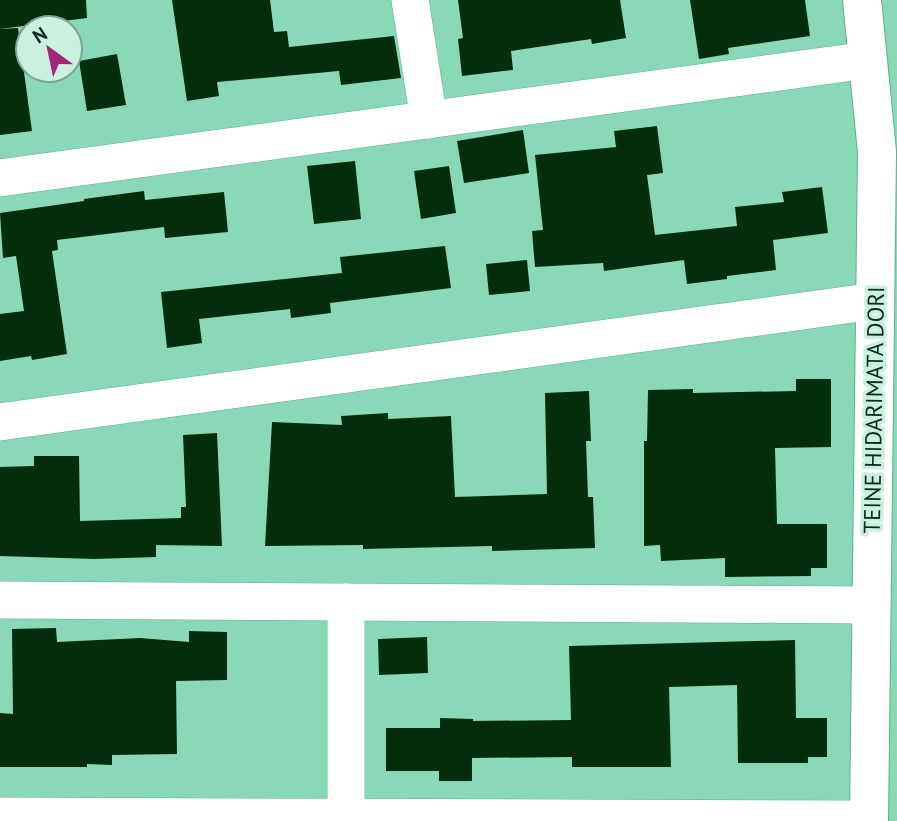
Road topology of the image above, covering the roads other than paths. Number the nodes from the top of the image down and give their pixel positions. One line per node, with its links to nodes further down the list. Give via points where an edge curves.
1 (410, 0): 4 (street)
2 (862, 0): 3 (main road, TEINE HIDARIMATA DORI)
3 (868, 60): 4 (street); 6 (main road, TEINE HIDARIMATA DORI, via 877,152)
4 (429, 120): 5 (street)
5 (0, 178)
6 (875, 302): 7 (street); 10 (main road, TEINE HIDARIMATA DORI)
7 (0, 422)
8 (0, 600): 9 (street)
9 (346, 603): 10 (street); 12 (street)
10 (880, 627): 14 (main road, TEINE HIDARIMATA DORI)
11 (0, 816): 12 (street)
12 (346, 817): 13 (street)
13 (606, 820): 14 (street)
14 (869, 820)

